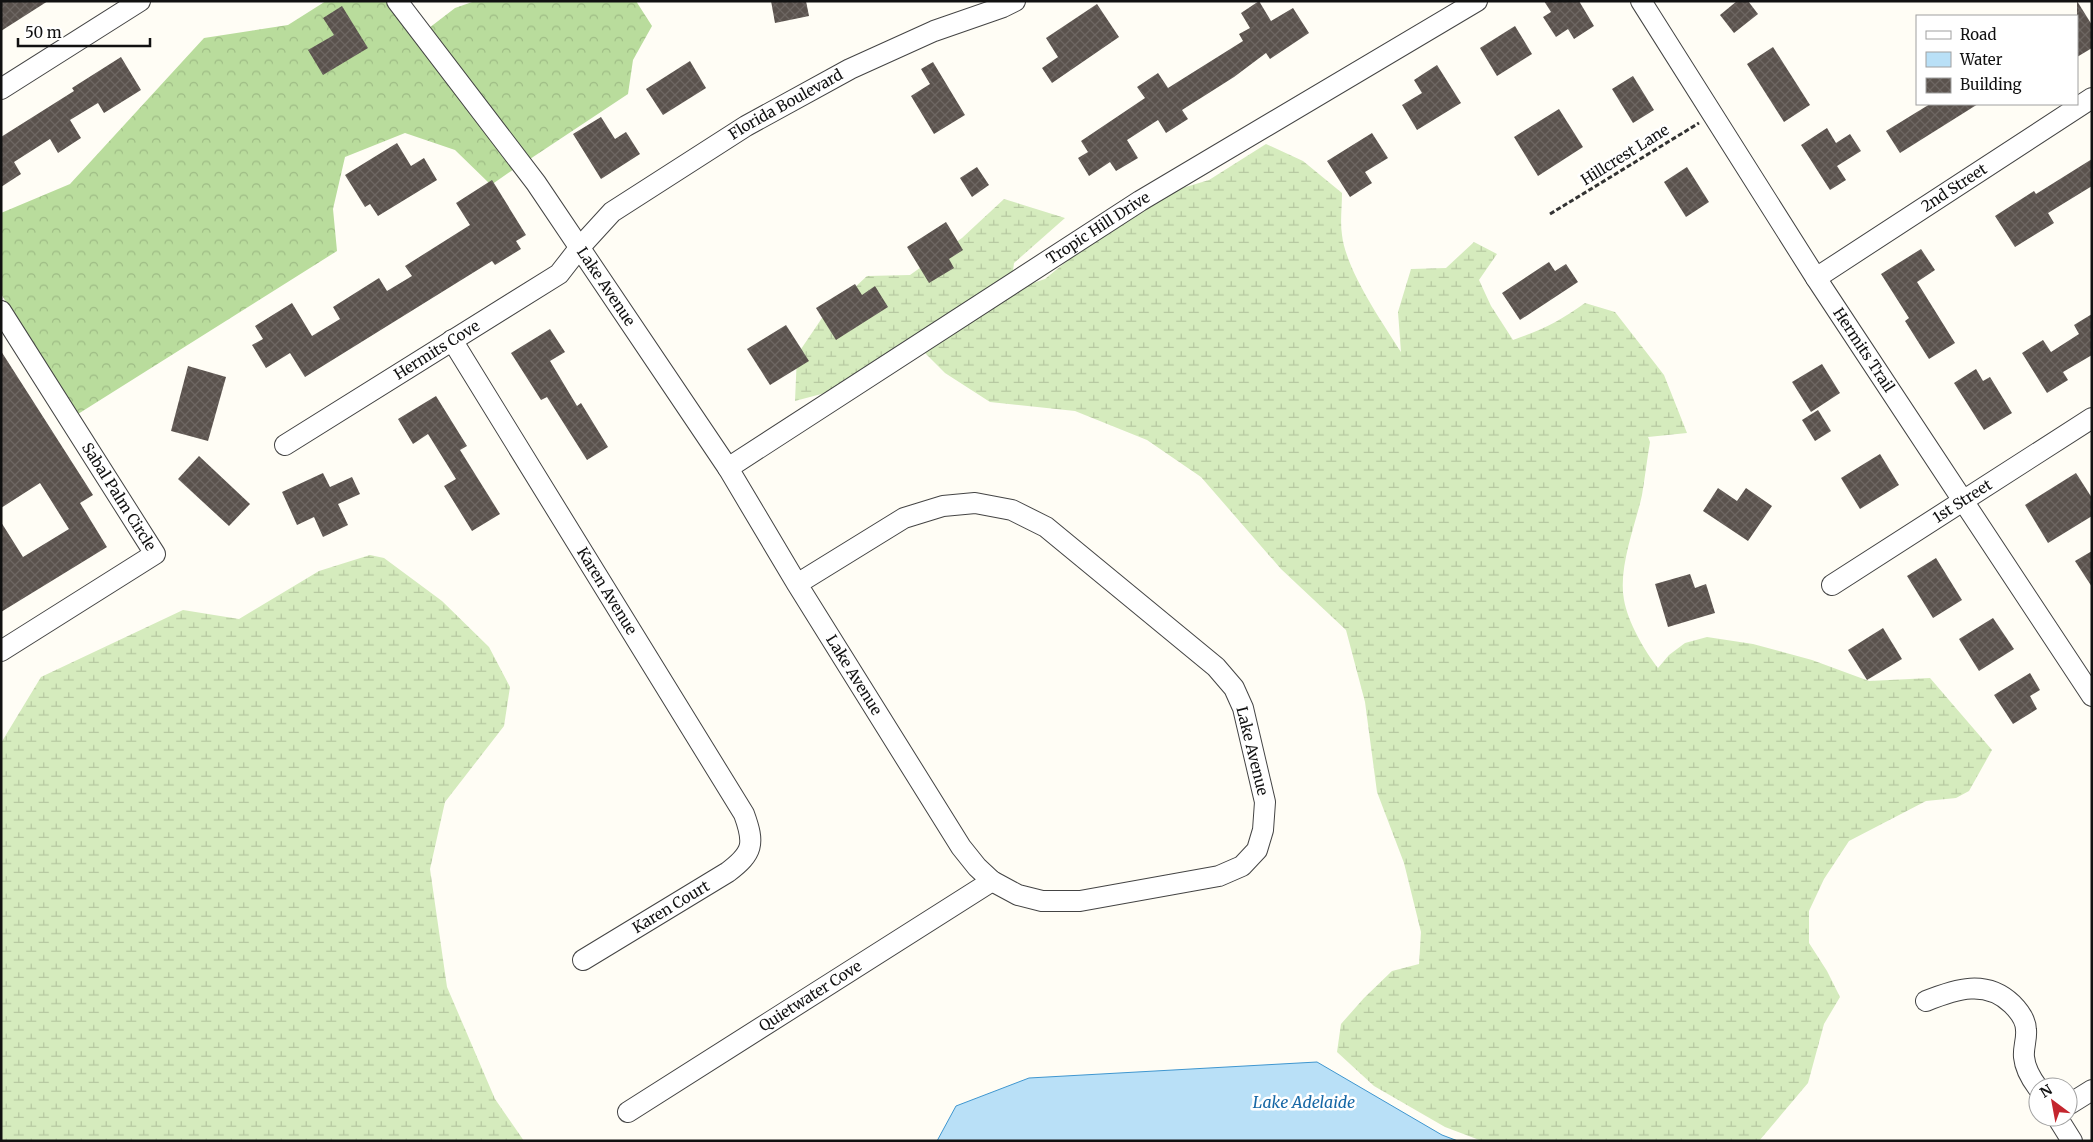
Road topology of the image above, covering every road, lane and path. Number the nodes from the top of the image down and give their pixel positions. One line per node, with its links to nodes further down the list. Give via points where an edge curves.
1 (140, 1): 6 (street)
2 (397, 1): 10 (street, Lake Avenue, via 536,183)
3 (1015, 1): 10 (street, Florida Boulevard, via 934,31 850,69 746,126 612,212)
4 (1477, 1): 16 (street, Tropic Hill Drive, via 1140,201)
5 (1641, 1): 8 (street, Hermits Trail)
6 (1, 89)
7 (2092, 98): 11 (street, 2nd Street)
8 (1712, 115): 9 (path, Hillcrest Lane); 11 (street, Hermits Trail)
9 (1550, 214)
10 (580, 247): 13 (street, Hermits Cove, via 559,274); 16 (street, Lake Avenue)
11 (1816, 278): 17 (street, Hermits Trail)
12 (1, 311): 20 (street, Sabal Palm Circle, via 155,554)
13 (452, 340): 15 (street, Hermits Cove); 22 (street, Karen Avenue, via 744,814 750,829)
14 (2092, 418): 17 (street, 1st Street)
15 (285, 445)
16 (728, 468): 18 (street, Lake Avenue)
17 (1962, 501): 19 (street, 1st Street); 21 (street, Hermits Trail)
18 (797, 584): 23 (street, Lake Avenue, via 961,846); 23 (street, Lake Avenue, via 904,518 943,506 976,503 1012,510 1046,527 1216,667 1234,688 1243,708 1265,802 1263,830 1257,850 1242,866 1219,876 1080,901 1042,901 1018,895)
19 (1832, 585)
20 (1, 651)
21 (2092, 696)
22 (750, 846): 24 (street, Karen Court, via 744,860 728,872)
23 (992, 881): 29 (street, Quietwater Cove)
24 (583, 960)
25 (1926, 1001): 26 (street, via 1952,990 1977,988 2003,995 2020,1012 2026,1029 2024,1058)
26 (2031, 1077)
27 (2092, 1090): 28 (street)
28 (2078, 1099)
29 (628, 1112)
30 (2063, 1127): 31 (street)
31 (2072, 1141)

